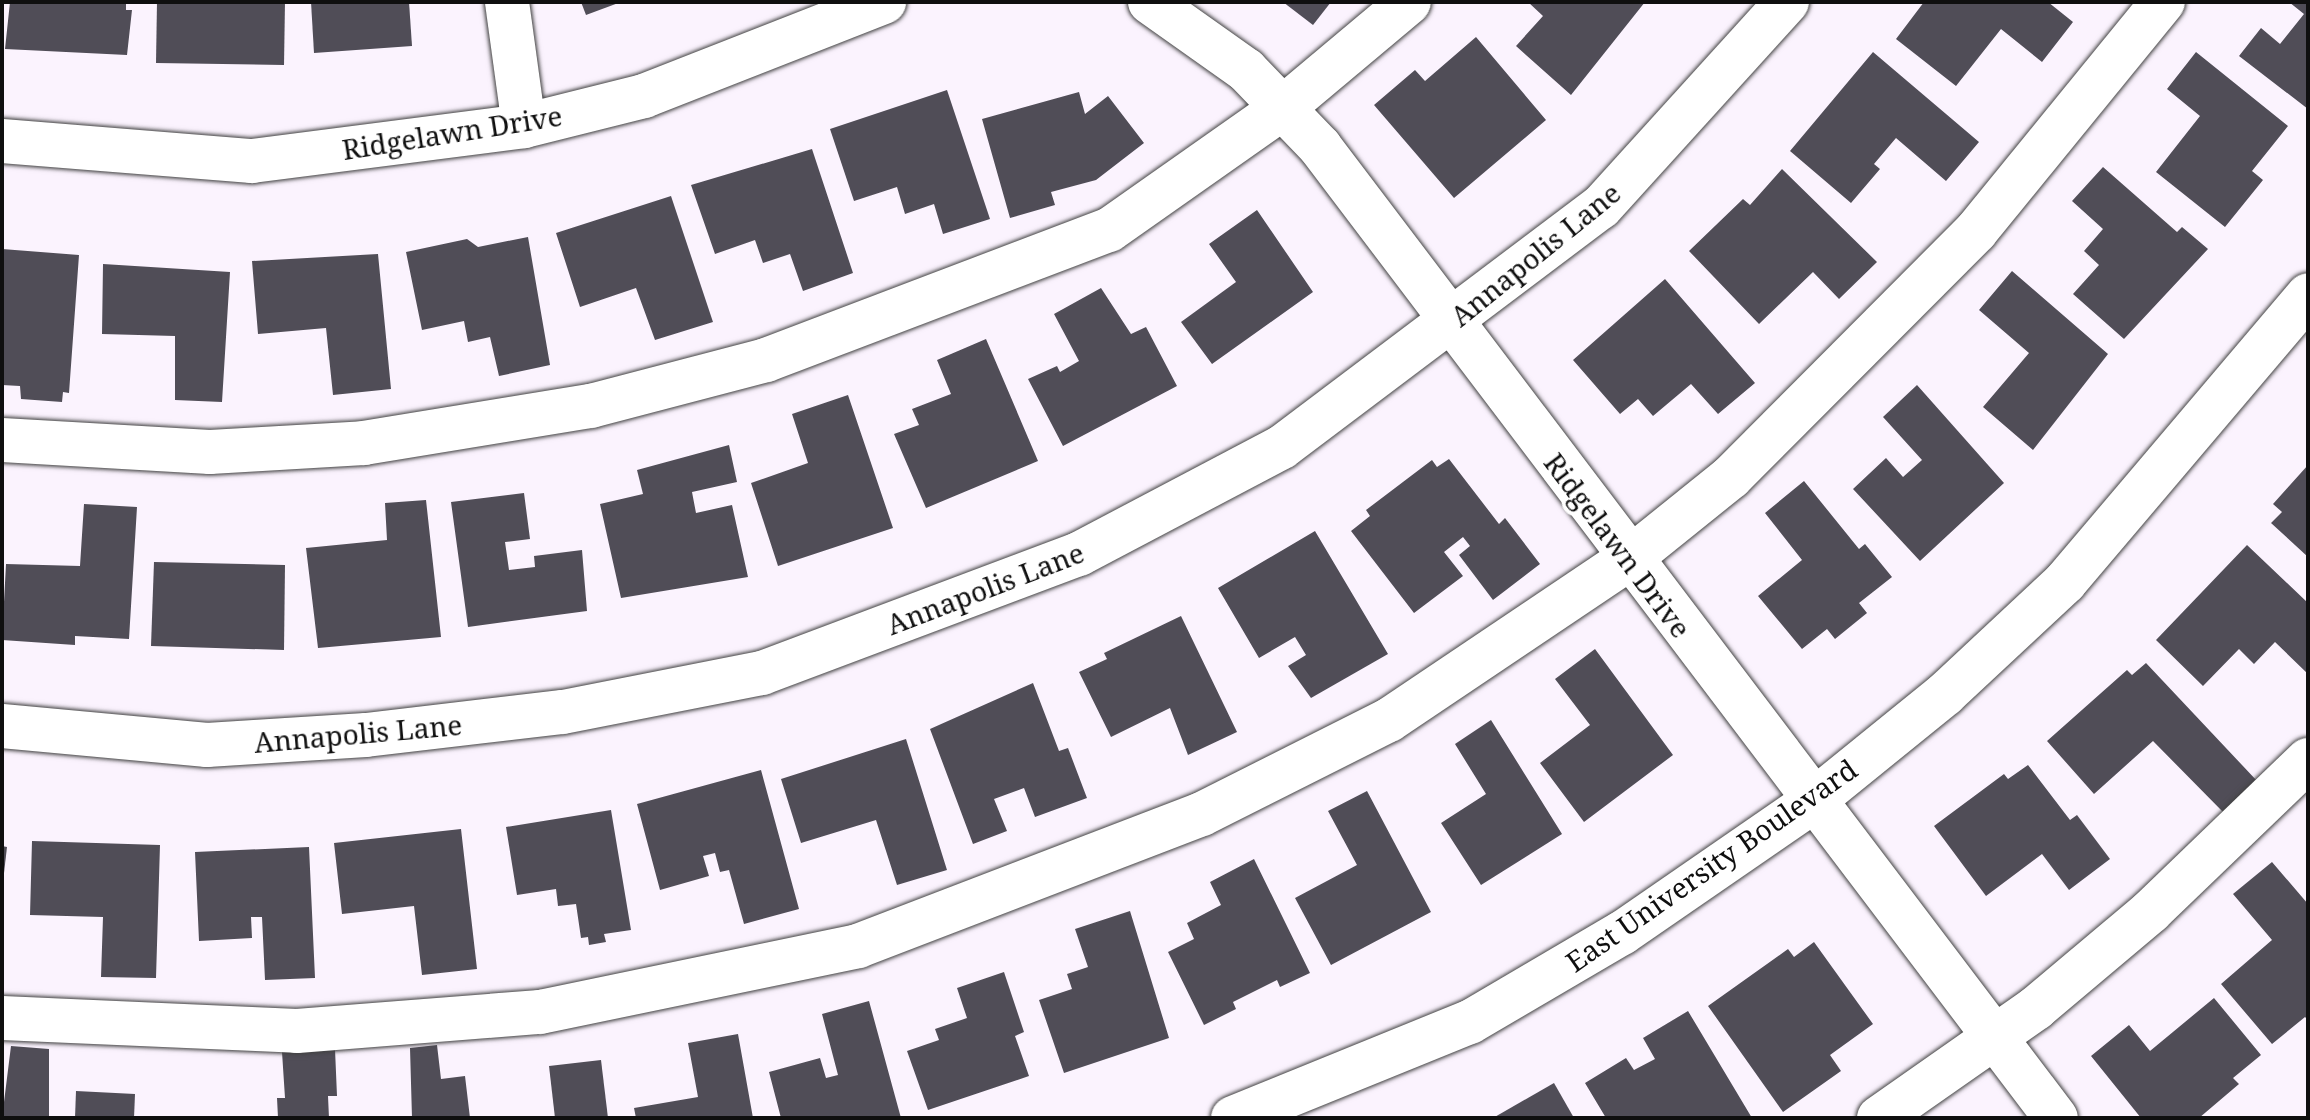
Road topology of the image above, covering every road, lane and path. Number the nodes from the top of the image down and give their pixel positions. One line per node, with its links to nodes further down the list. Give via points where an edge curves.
1 (507, 2): 8 (street)
2 (884, 2): 8 (street, Ridgelawn Drive, via 657,92)
3 (1150, 2): 7 (street, Ridgelawn Drive, via 1246,70)
4 (1409, 2): 7 (street)
5 (1787, 2): 11 (street, Annapolis Lane, via 1601,207)
6 (2163, 2): 13 (street, via 1976,231 1731,477)
7 (1284, 107): 11 (street, Ridgelawn Drive); 12 (street, via 1109,230 766,360 591,406 364,443 225,451)
8 (524, 126): 9 (street, Ridgelawn Drive, via 252,161)
9 (2, 141)
10 (2308, 295): 16 (street, East University Boulevard, via 2065,582 1945,694)
11 (1450, 324): 13 (street, Ridgelawn Drive); 14 (street, Annapolis Lane, via 1282,447 1079,554 762,673 563,712 366,735 207,745)
12 (2, 440)
13 (1629, 559): 16 (street, Ridgelawn Drive); 17 (street, via 1389,720 1322,757 1202,814 858,946 540,1012 437,1023 297,1031)
14 (2, 726)
15 (2308, 760): 18 (street, via 2151,911)
16 (1813, 801): 18 (street, Ridgelawn Drive); 19 (street, East University Boulevard, via 1622,933 1470,1022)
17 (2, 1018)
18 (1995, 1040): 20 (street); 21 (street, Ridgelawn Drive)
19 (1233, 1118)
20 (1879, 1118)
21 (2056, 1118)

